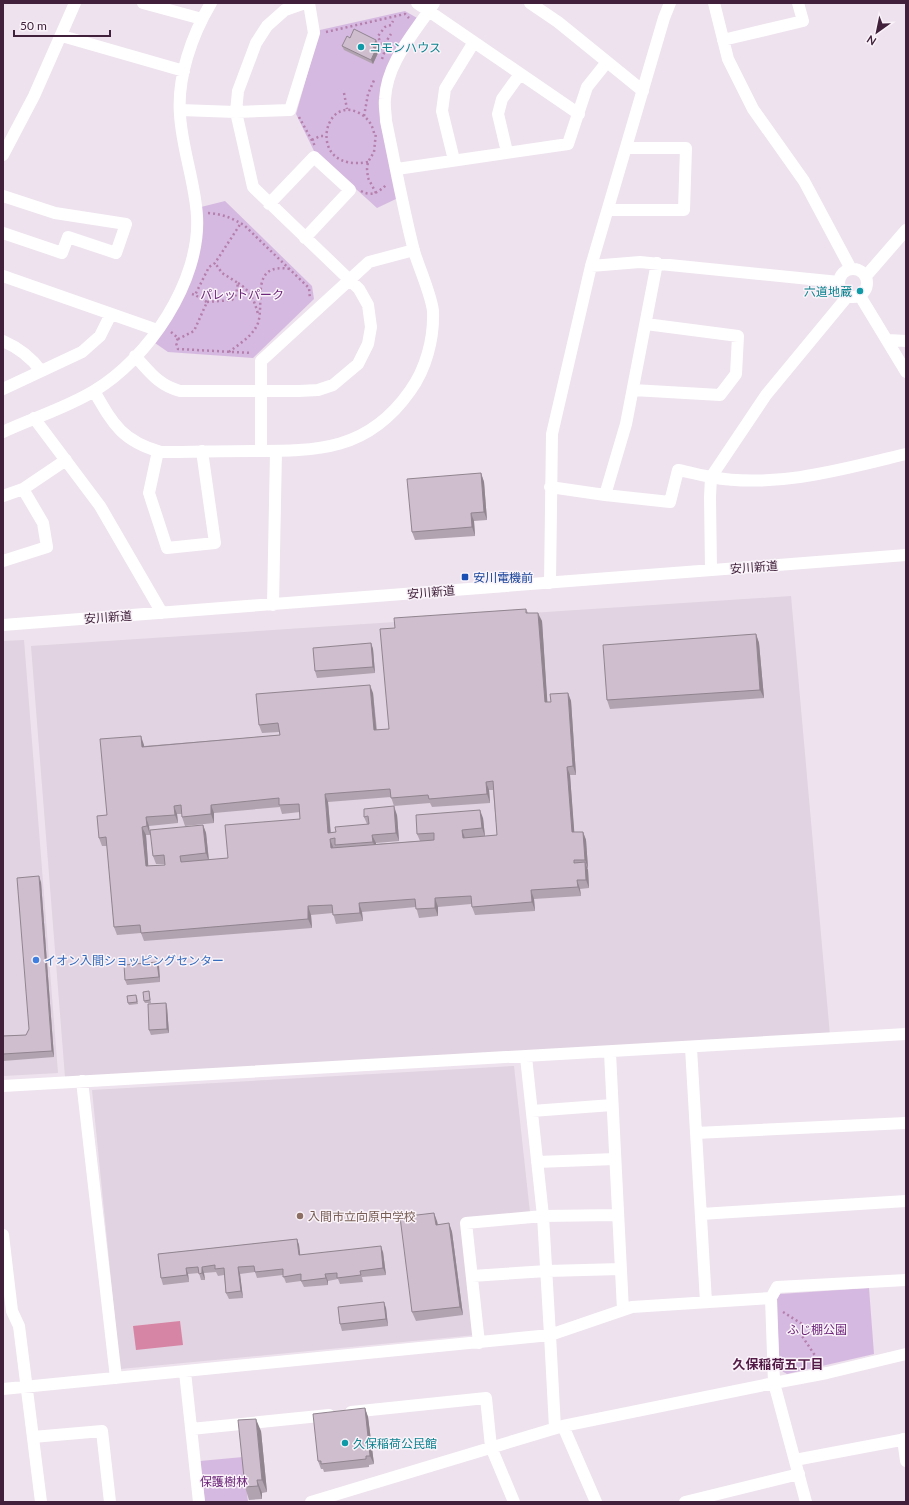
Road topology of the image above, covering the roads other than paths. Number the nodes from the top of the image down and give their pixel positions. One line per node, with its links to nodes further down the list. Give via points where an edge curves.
1 (75, 3): 13 (street)
2 (143, 3): 12 (street)
3 (211, 3): 12 (street)
4 (305, 3): 21 (street, via 284,10 267,26 256,43 238,91)
5 (309, 3): 21 (street, via 314,33 290,110)
6 (417, 3): 11 (street)
7 (530, 3): 16 (street)
8 (670, 3): 19 (street)
9 (714, 3): 14 (street)
10 (798, 3): 14 (street, via 803,21)
11 (432, 7): 15 (street); 28 (street, via 396,60 388,80 385,99)
12 (202, 19): 17 (street)
13 (62, 36): 17 (street); 23 (street, via 34,96)
14 (723, 40): 38 (street, via 728,59 753,109 804,181)
15 (474, 42): 18 (street); 27 (street, via 445,89 442,111)
16 (607, 62): 19 (street); 22 (street, via 587,88)
17 (184, 71): 20 (street, via 179,95)
18 (520, 74): 22 (street); 25 (street, via 502,99 498,114)
19 (643, 91): 24 (street)
20 (180, 110): 21 (street); 47 (street, via 197,214 197,233 193,255 181,290)
21 (236, 112): 30 (street, via 253,187)
22 (579, 114): 25 (street, via 568,144)
23 (8, 131): 26 (street)
24 (626, 148): 31 (street); 31 (street, via 686,148 684,210)
25 (507, 152): 27 (street)
26 (3, 155)
27 (454, 160): 28 (street)
28 (397, 171): 35 (street)
29 (3, 196): 33 (street, via 55,213 126,224 116,253 68,237 62,253)
30 (269, 204): 34 (street); 34 (street, via 314,157 350,190)
31 (608, 210): 37 (street)
32 (906, 230): 40 (street)
33 (3, 233)
34 (305, 238): 41 (street)
35 (414, 250): 41 (street, via 369,262); 63 (street, via 433,317 429,350 416,384 392,413 378,426 362,435 344,443 315,450)
36 (657, 263): 37 (street); 42 (street); 46 (street)
37 (591, 266): 67 (street, via 552,434)
38 (851, 269): 40 (street, via 859,270); 42 (street, via 843,273)
39 (3, 276): 45 (street)
40 (866, 276): 44 (street, via 867,285)
41 (350, 280): 57 (street, via 261,361); 57 (street, via 368,306 371,327 368,344 358,364 333,385 318,390)
42 (839, 282): 43 (street, via 841,290)
43 (847, 296): 44 (street); 66 (street, via 766,395)
44 (860, 296): 48 (street)
45 (111, 314): 47 (street); 52 (street, via 100,336 82,352)
46 (646, 324): 55 (street); 55 (street, via 738,336 736,374 720,395)
47 (159, 327): 51 (street)
48 (888, 340): 50 (street); 53 (street)
49 (3, 341): 52 (street, via 14,345 32,358)
50 (906, 341)
51 (135, 356): 56 (street, via 120,372); 57 (street, via 160,382 180,391)
52 (41, 371): 54 (street)
53 (906, 372)
54 (3, 389)
55 (634, 390): 69 (street)
56 (94, 391): 58 (street); 60 (street, via 120,431 147,448)
57 (260, 391): 62 (street)
58 (34, 418): 59 (street); 65 (street)
59 (3, 432)
60 (158, 451): 61 (street); 61 (street, via 149,492 167,548 216,543)
61 (202, 451): 62 (street)
62 (261, 451): 63 (street)
63 (276, 451): 75 (street)
64 (906, 454): 66 (street, via 844,470 768,480)
65 (66, 460): 68 (street); 76 (street, via 100,506)
66 (711, 478): 69 (street, via 678,470 670,502); 73 (street)
67 (550, 487): 69 (street); 74 (street)
68 (23, 489): 70 (street); 72 (street, via 43,523 47,547)
69 (604, 495)
70 (3, 496)
71 (906, 555): 73 (street, 安川新道)
72 (3, 561)
73 (711, 570): 74 (street, 安川新道)
74 (550, 583): 75 (street, 安川新道)
75 (272, 605): 76 (street, 安川新道)
76 (162, 614): 77 (street, 安川新道)
77 (3, 625)
78 (906, 1034): 79 (street)
79 (692, 1048): 80 (street); 87 (street)
80 (610, 1053): 81 (street); 84 (street)
81 (526, 1057): 82 (street); 85 (street)
82 (82, 1081): 83 (street); 106 (street)
83 (3, 1086)
84 (612, 1105): 85 (street); 88 (street)
85 (532, 1111): 89 (street)
86 (906, 1123): 87 (street)
87 (696, 1133): 91 (street)
88 (615, 1159): 89 (street); 92 (street)
89 (537, 1162): 93 (street)
90 (906, 1201): 91 (street)
91 (701, 1214): 100 (street)
92 (618, 1215): 93 (street); 95 (street)
93 (543, 1216): 96 (street); 97 (street, via 466,1223)
94 (3, 1235): 108 (street, via 12,1311 19,1326)
95 (621, 1270): 96 (street); 101 (street)
96 (547, 1271): 97 (street); 102 (street)
97 (472, 1276): 103 (street)
98 (906, 1280): 99 (street, via 777,1288)
99 (772, 1301): 100 (street); 107 (street)
100 (706, 1302): 101 (street, via 632,1307)
101 (623, 1310): 102 (street)
102 (550, 1335): 103 (street); 110 (street)
103 (479, 1343): 105 (street)
104 (906, 1354): 107 (street)
105 (185, 1372): 106 (street); 111 (street)
106 (116, 1378): 108 (street)
107 (774, 1383): 110 (street); 115 (street)
108 (26, 1386): 109 (street); 112 (street)
109 (3, 1389)
110 (559, 1427): 114 (street); 124 (street)
111 (191, 1429): 114 (street, via 486,1398); 121 (street)
112 (33, 1437): 119 (street); 120 (street, via 102,1431)
113 (904, 1439): 115 (street); 116 (street)
114 (491, 1447): 122 (street); 123 (street)
115 (795, 1460): 117 (street)
116 (906, 1461)
117 (799, 1474): 118 (street); 126 (street)
118 (715, 1499): 125 (street)
119 (41, 1502)
120 (110, 1502)
121 (199, 1502)
122 (311, 1502)
123 (514, 1502)
124 (596, 1502)
125 (685, 1502)
126 (806, 1502)

